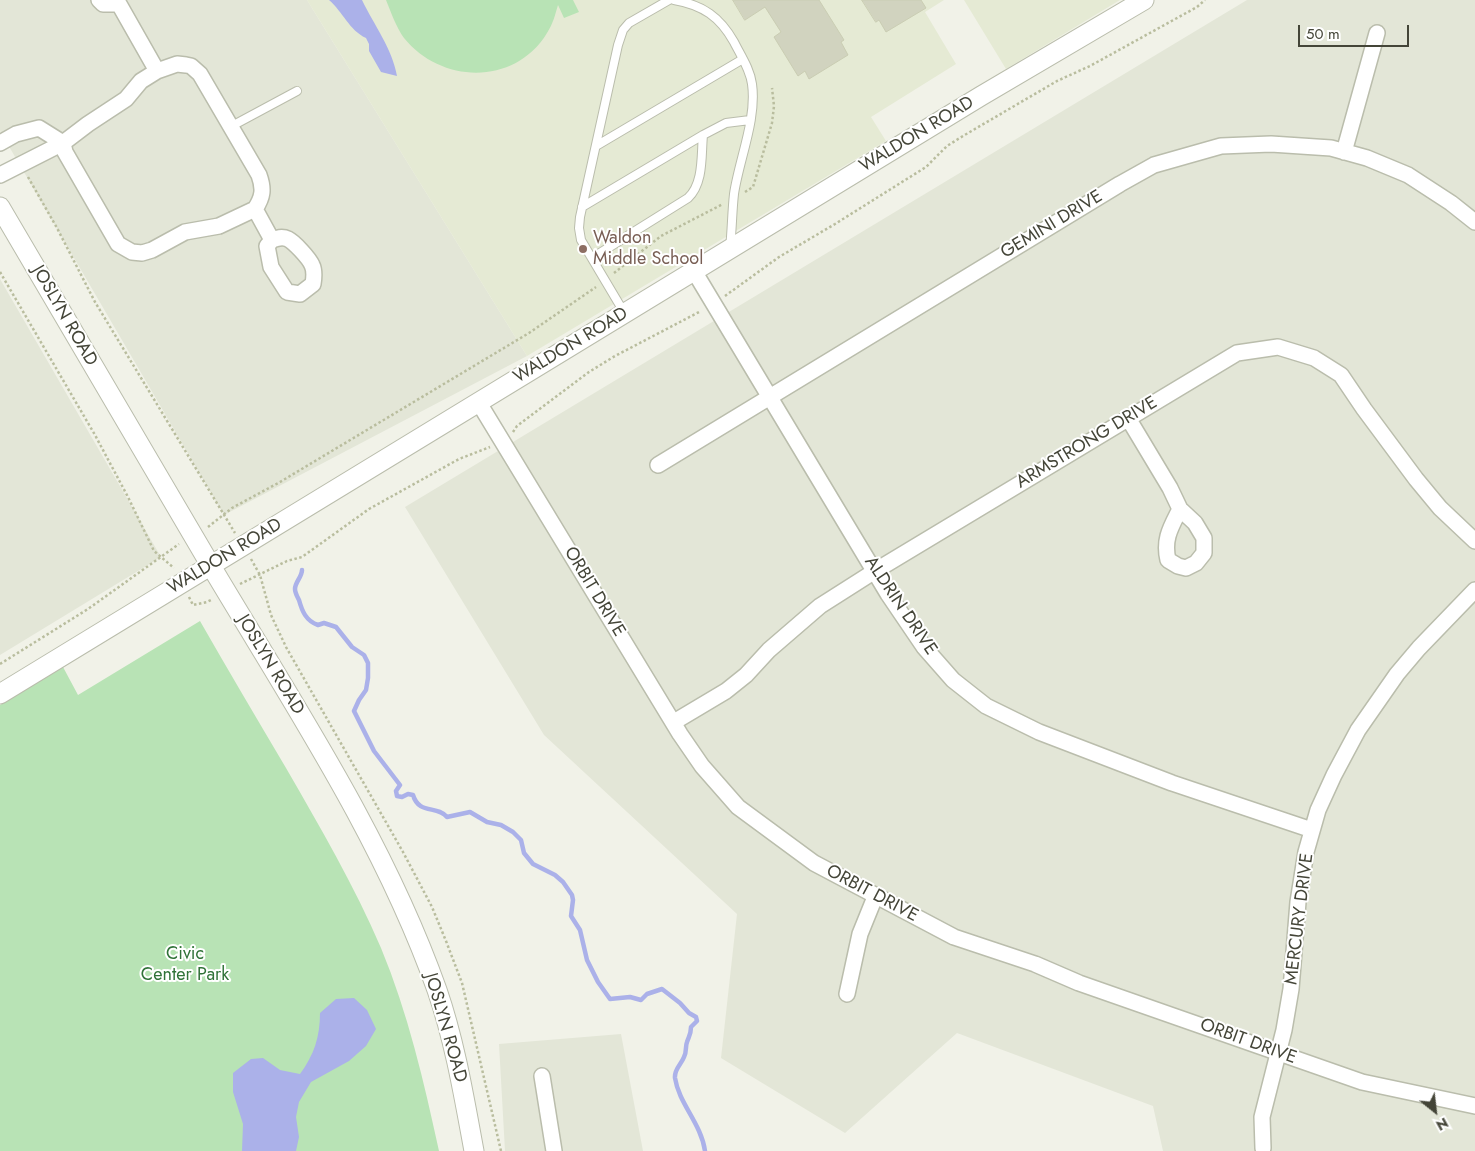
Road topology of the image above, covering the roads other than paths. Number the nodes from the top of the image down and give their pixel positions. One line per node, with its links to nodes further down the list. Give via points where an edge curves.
1 (99, 0): 5 (street, via 103,4)
2 (668, 0): 15 (lane, via 623,30)
3 (674, 0): 7 (lane, via 708,11 718,18)
4 (1144, 0): 23 (street, WALDON ROAD)
5 (120, 2): 8 (street)
6 (1377, 33): 16 (street)
7 (743, 59): 10 (lane, via 752,86); 15 (lane)
8 (157, 71): 11 (street, via 177,64 195,69); 14 (street, via 141,81 126,99)
9 (297, 91): 11 (lane)
10 (750, 120): 12 (lane, via 726,123); 23 (lane, via 734,198)
11 (230, 127): 20 (street, via 262,185 261,200)
12 (703, 135): 19 (lane); 24 (lane, via 695,192)
13 (0, 143): 14 (street, via 16,134 39,128)
14 (63, 143): 17 (street); 20 (street, via 65,152 118,244 132,252 152,250 185,232 219,226)
15 (596, 146): 19 (lane)
16 (1344, 152): 21 (street, GEMINI DRIVE, via 1408,175); 27 (street, GEMINI DRIVE, via 1331,148 1271,144 1221,146 1154,165)
17 (0, 176)
18 (0, 207): 33 (street, JOSLYN ROAD)
19 (582, 207): 24 (lane, via 578,228)
20 (255, 210): 22 (street)
21 (1475, 222)
22 (272, 240)
23 (730, 250): 25 (street, WALDON ROAD)
24 (592, 258): 26 (lane)
25 (694, 272): 26 (street, WALDON ROAD); 27 (street, ALDRIN DRIVE)
26 (624, 314): 28 (street, WALDON ROAD)
27 (770, 396): 30 (street, GEMINI DRIVE); 34 (street, ALDRIN DRIVE)
28 (479, 403): 33 (street, WALDON ROAD); 37 (street, ORBIT DRIVE)
29 (1128, 418): 31 (street); 32 (street, ARMSTRONG DRIVE, via 1237,353 1278,348 1314,358 1341,375 1416,479 1440,508); 34 (street, ARMSTRONG DRIVE)
30 (658, 465)
31 (1180, 509)
32 (1475, 541)
33 (211, 565): 36 (street, WALDON ROAD); 45 (street, JOSLYN ROAD, via 324,754 395,886 437,990 456,1056)
34 (875, 571): 37 (street, ARMSTRONG DRIVE, via 820,606 726,692); 38 (street, ALDRIN DRIVE, via 924,647 953,680 986,706 1038,732 1172,783)
35 (1475, 590): 38 (street, MERCURY DRIVE, via 1397,674 1358,730 1334,775)
36 (0, 694)
37 (674, 722): 39 (street, ORBIT DRIVE, via 702,766 738,807 814,863)
38 (1312, 830): 41 (street, MERCURY DRIVE, via 1298,902 1292,989)
39 (875, 897): 40 (street, via 860,934); 41 (street, ORBIT DRIVE, via 954,936)
40 (848, 994)
41 (1278, 1052): 43 (street, ORBIT DRIVE, via 1381,1087); 44 (street, MERCURY DRIVE, via 1262,1118)
42 (542, 1076): 46 (street)
43 (1475, 1106)
44 (1263, 1148)
45 (474, 1151)
46 (554, 1151)

